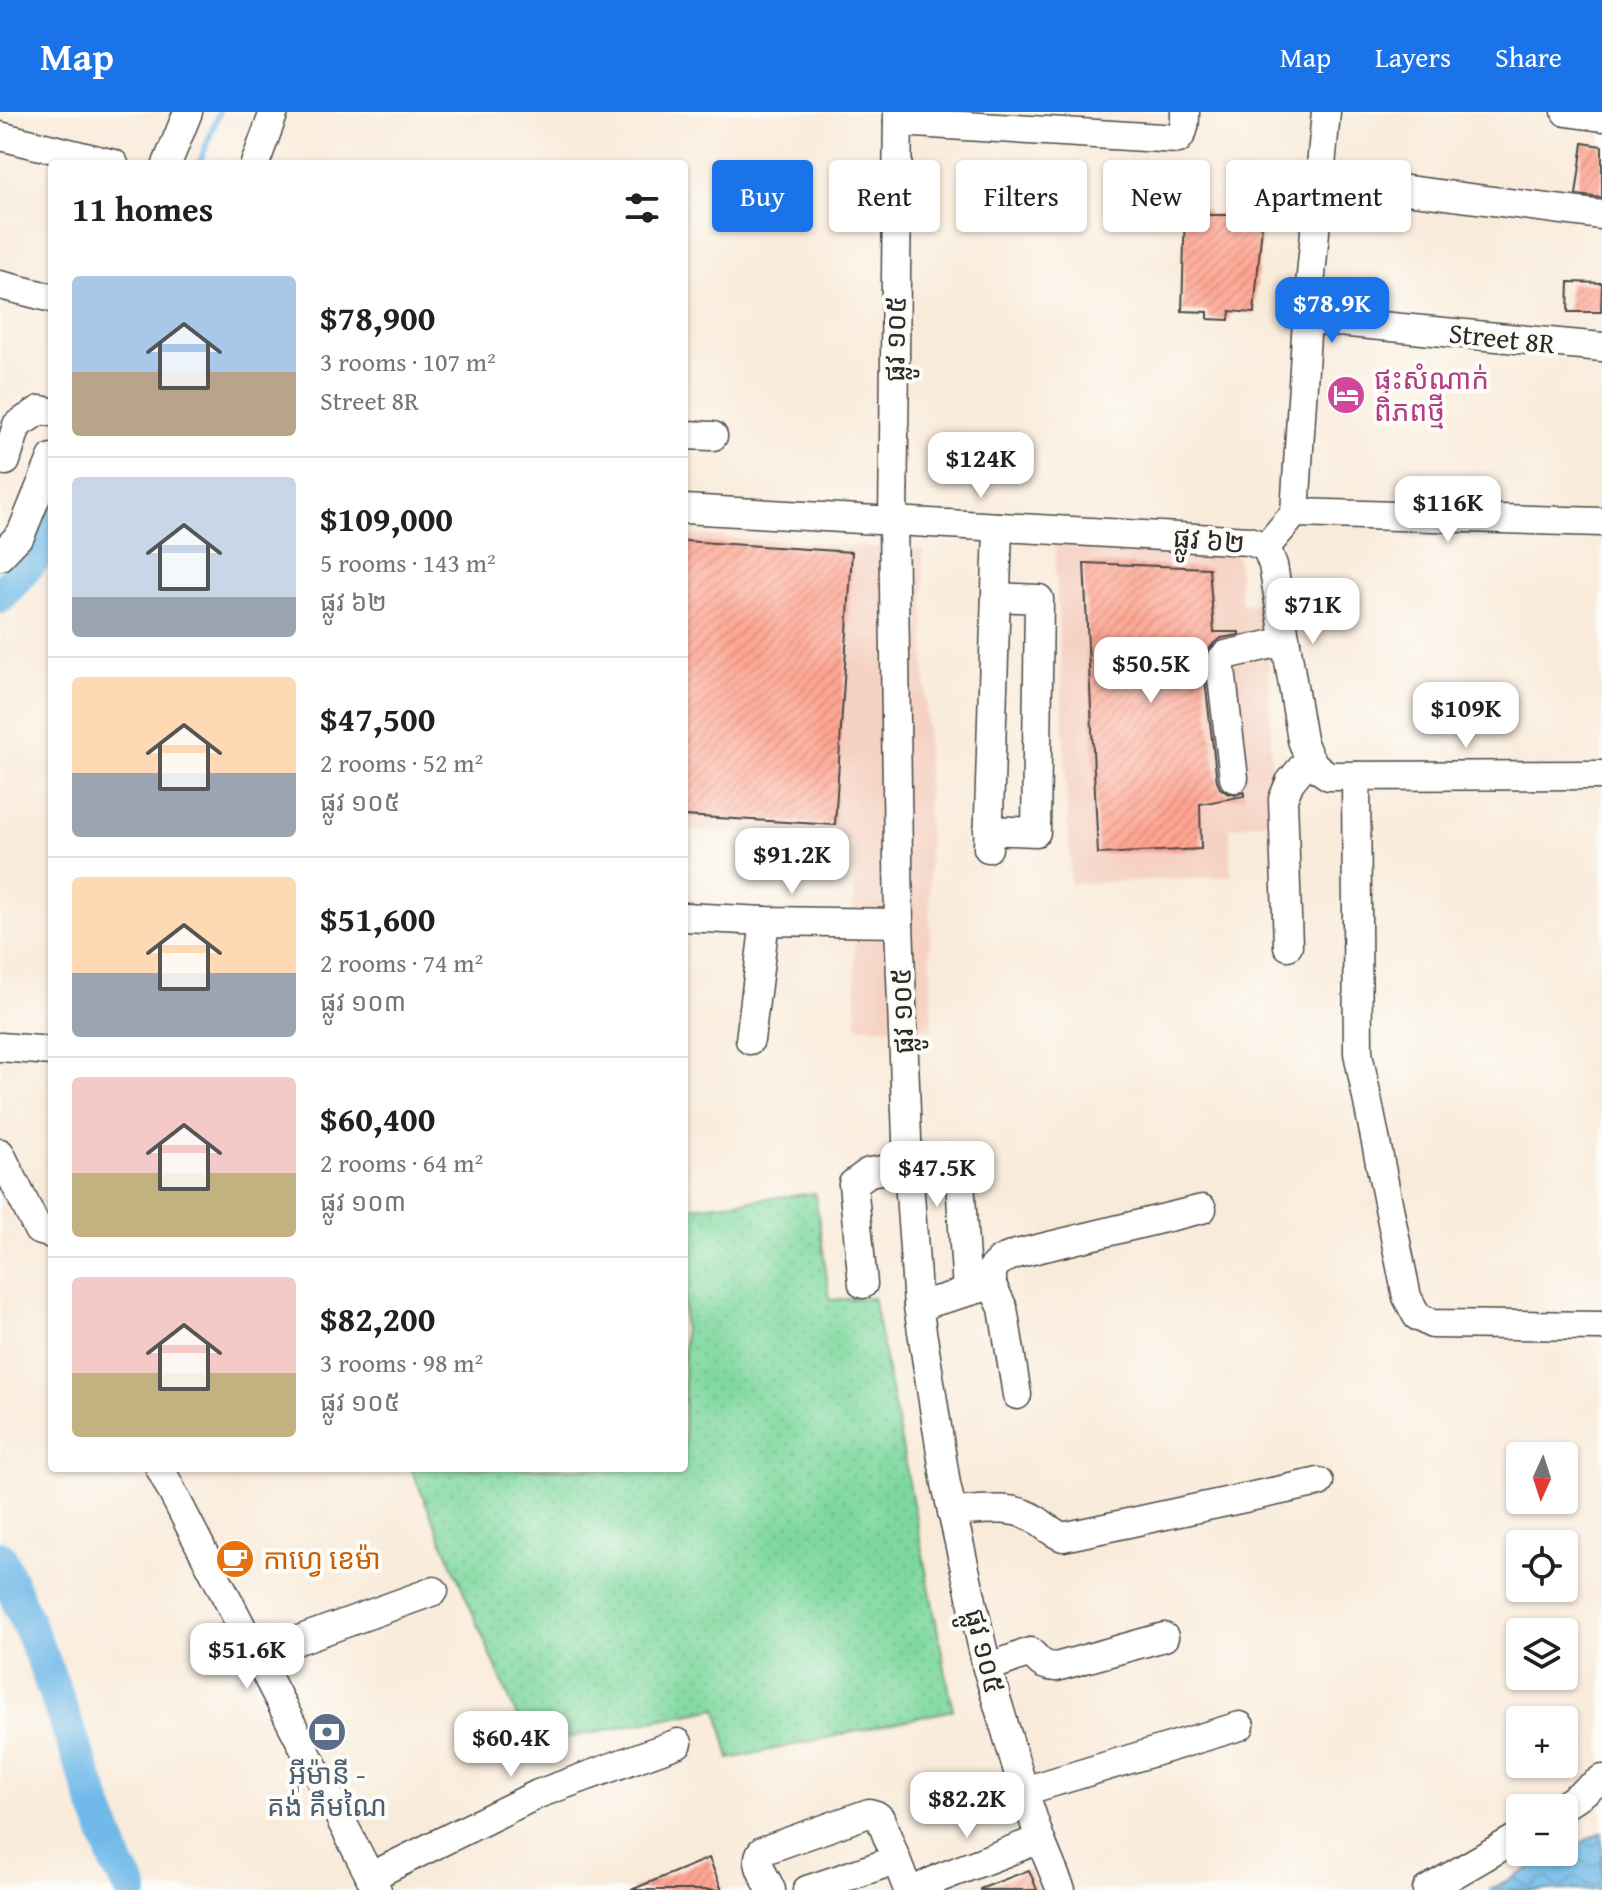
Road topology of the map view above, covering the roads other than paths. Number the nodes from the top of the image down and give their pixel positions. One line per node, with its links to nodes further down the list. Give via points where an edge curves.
1 (188, 112): 10 (street)
2 (274, 112): 11 (street)
3 (1185, 112): 6 (street, via 1178,139)
4 (1326, 112): 12 (street)
5 (1566, 112): 7 (street)
6 (898, 117): 28 (street, ផ្លូវ ១០៥)
7 (1602, 117)
8 (0, 136): 9 (street)
9 (98, 160)
10 (169, 160)
11 (256, 160)
12 (1322, 160)
13 (1411, 191): 14 (street)
14 (1602, 215)
15 (1315, 232): 18 (street)
16 (0, 285): 17 (street)
17 (48, 297)
18 (1307, 319): 19 (street, Street 8R); 27 (street)
19 (1602, 347)
20 (48, 411): 23 (street, via 40,410 17,425)
21 (688, 435): 22 (street)
22 (713, 436)
23 (3, 461): 24 (street)
24 (48, 463)
25 (48, 470): 32 (street, via 21,534)
26 (688, 509): 28 (street, ផ្លូវ ៦២)
27 (1295, 513): 29 (street); 31 (street)
28 (893, 520): 30 (street, ផ្លូវ ៦២); 41 (street, ផ្លូវ ១០៥)
29 (1602, 522)
30 (998, 527): 31 (street, ផ្លូវ ៦២, via 1249,541); 33 (street)
31 (1266, 547): 34 (street, ផ្លូវ ៦២)
32 (0, 556)
33 (996, 597): 33 (street, via 988,839 1036,832 1039,599)
34 (1286, 641): 35 (street, ផ្លូវ ៦២); 38 (street, via 1226,655 1220,661)
35 (1309, 759): 37 (street, via 1329,776); 42 (street, via 1283,799)
36 (1602, 775): 37 (street)
37 (1356, 776): 54 (street, via 1358,1053 1407,1297 1417,1316 1432,1324)
38 (1234, 778)
39 (688, 917): 40 (street)
40 (765, 921): 41 (street); 43 (street)
41 (899, 923): 48 (street, ផ្លូវ ១០៥)
42 (1288, 946)
43 (750, 1040)
44 (0, 1047): 45 (street)
45 (48, 1051)
46 (0, 1153): 50 (street, via 38,1230)
47 (959, 1164): 52 (street)
48 (908, 1166): 51 (street, via 869,1172 853,1184); 53 (street, ផ្លូវ ១០៥)
49 (1202, 1209): 52 (street, via 1016,1254 1001,1260)
50 (48, 1233)
51 (863, 1284)
52 (979, 1289): 53 (street); 55 (street, via 1003,1308)
53 (918, 1306): 58 (street, ផ្លូវ ១០៥)
54 (1602, 1326)
55 (1017, 1395)
56 (162, 1472): 61 (street)
57 (1319, 1482): 58 (street, via 1063,1537 1013,1510)
58 (952, 1512): 62 (street, ផ្លូវ ១០៥)
59 (434, 1591): 61 (street)
60 (1164, 1637): 62 (street, via 1056,1667 1038,1662 1030,1652)
61 (257, 1655): 71 (street)
62 (987, 1668): 66 (street, ផ្លូវ ១០៥)
63 (1240, 1726): 66 (street)
64 (678, 1743): 71 (street, via 538,1794)
65 (1602, 1779): 67 (street)
66 (1024, 1791): 68 (street, ផ្លូវ ១០៥)
67 (1578, 1796)
68 (1040, 1839): 75 (street); 76 (street, ផ្លូវ ១០៥)
69 (1506, 1844): 77 (street)
70 (896, 1860): 72 (street, via 880,1818 869,1813 762,1851 758,1861); 73 (street); 74 (street)
71 (374, 1884)
72 (771, 1890)
73 (807, 1890)
74 (908, 1890)
75 (915, 1890)
76 (1061, 1890)
77 (1427, 1890)

